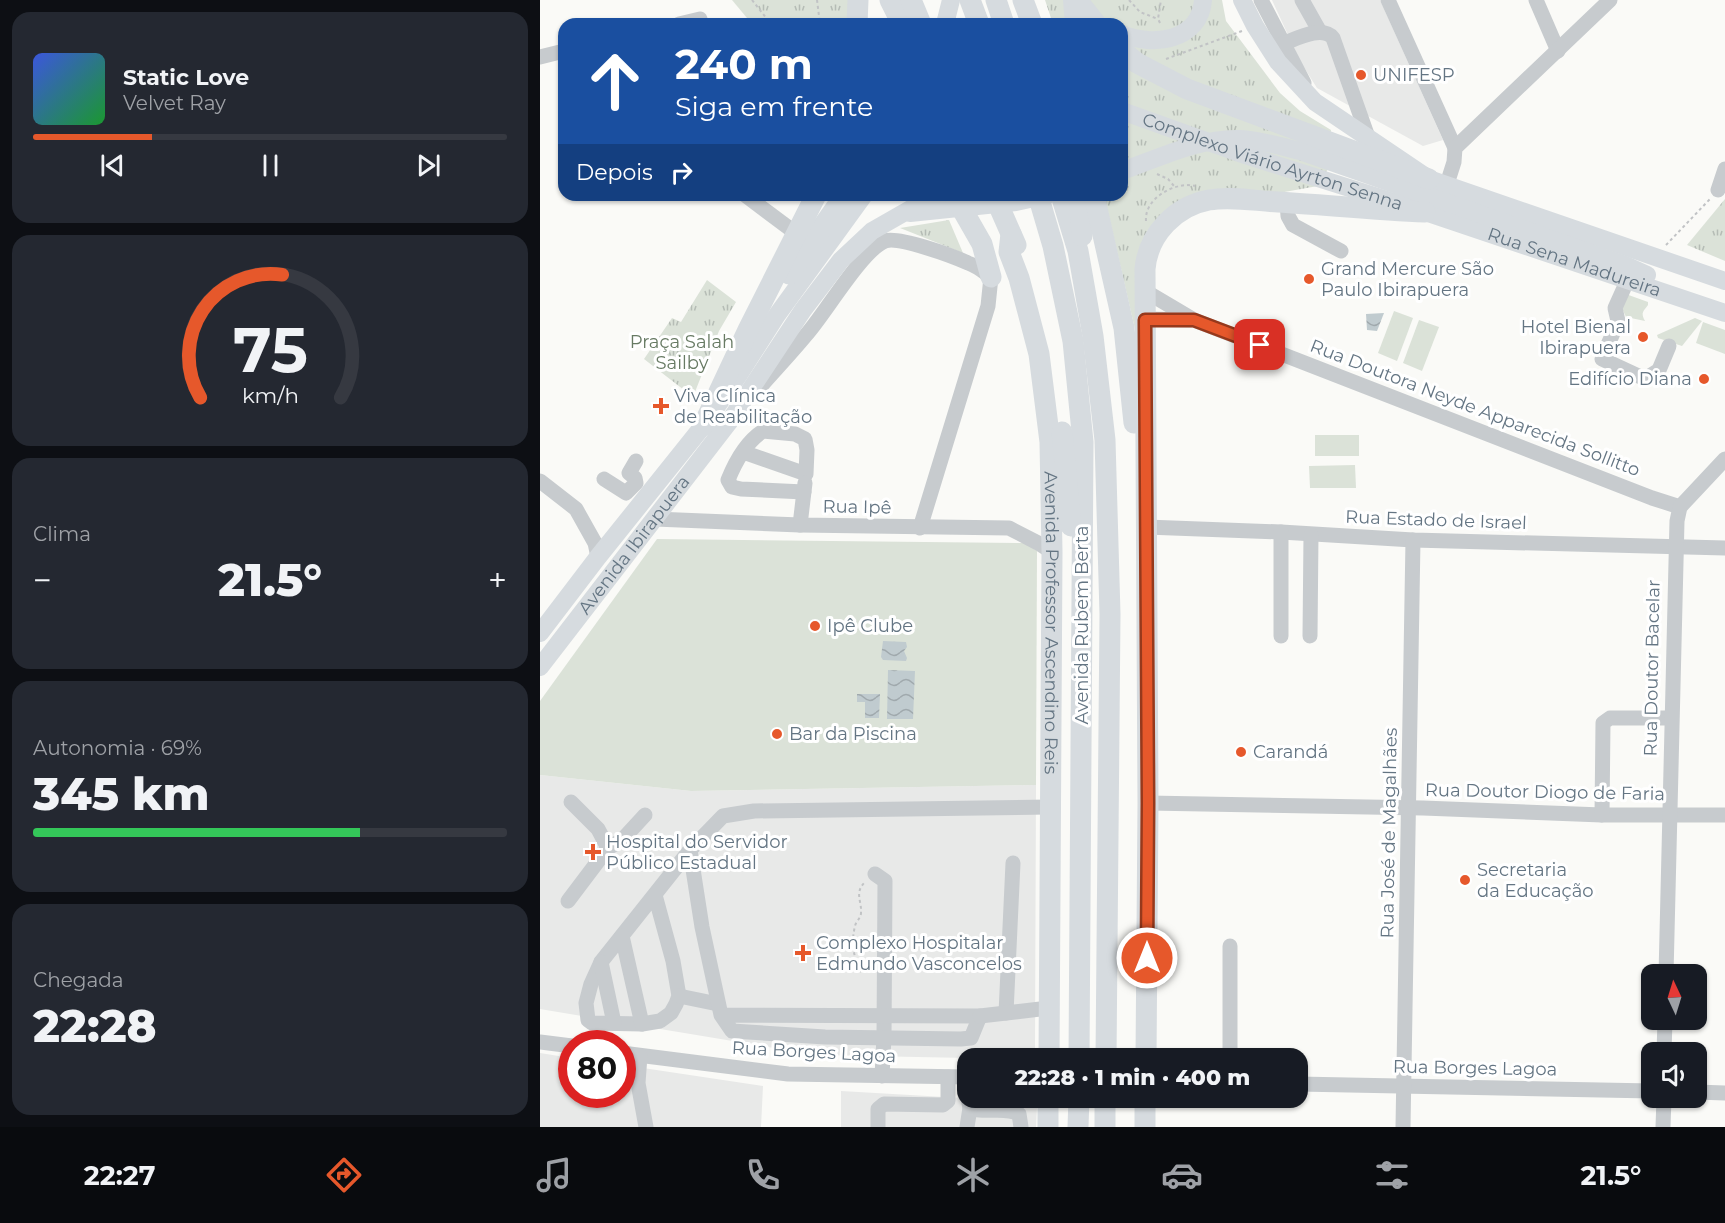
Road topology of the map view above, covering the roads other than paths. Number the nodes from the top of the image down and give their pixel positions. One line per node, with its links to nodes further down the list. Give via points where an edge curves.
1 (858, 0): 17 (highway)
2 (890, 0): 18 (highway)
3 (897, 0): 19 (highway)
4 (910, 0): 20 (highway)
5 (951, 0): 21 (main road)
6 (970, 0): 22 (highway)
7 (996, 0): 23 (highway)
8 (1023, 0): 24 (highway)
9 (1035, 0): 25 (highway)
10 (1203, 0): 27 (main road, via 1196,22 1170,39 1152,42)
11 (1242, 0): 33 (main road, Rua Sena Madureira, via 1278,62)
12 (1261, 0): 28 (street)
13 (1302, 0): 26 (street)
14 (1388, 0): 36 (street)
15 (1536, 0): 29 (street)
16 (1610, 0): 29 (street)
17 (857, 18)
18 (898, 18)
19 (899, 18)
20 (918, 18)
21 (946, 18)
22 (978, 18)
23 (1002, 18)
24 (1030, 18)
25 (1040, 18)
26 (1320, 32): 28 (street); 35 (street, via 1333,38)
27 (1128, 37)
28 (1282, 44): 33 (street)
29 (1558, 51): 36 (street)
30 (558, 52): 32 (street)
31 (1128, 56): 39 (highway, via 1187,89)
32 (540, 57)
33 (1315, 102): 35 (main road, Rua Sena Madureira)
34 (1128, 113): 54 (main road, Complexo Viário Ayrton Senna)
35 (1369, 140): 39 (main road, Rua Sena Madureira)
36 (1455, 148): 39 (street, via 1454,162)
37 (1128, 169): 64 (main road, via 1211,142 1264,142 1403,186 1625,265 1660,282)
38 (1725, 169): 40 (street)
39 (1438, 181): 62 (main road, Rua Sena Madureira)
40 (1718, 190)
41 (753, 201): 56 (street)
42 (813, 201): 56 (highway)
43 (841, 201): 65 (highway)
44 (859, 201): 71 (main road, Avenida Ibirapuera)
45 (924, 201): 55 (main road, Avenida Ibirapuera)
46 (957, 201): 60 (highway, via 981,243)
47 (997, 201): 57 (highway, Avenida Professor Ascendino Reis)
48 (1021, 201): 55 (main road)
49 (1040, 201): 89 (highway, Avenida Rubem Berta, via 1073,341 1083,442)
50 (1063, 201): 58 (highway, Avenida Rubem Berta)
51 (1080, 201): 58 (highway, via 1083,230)
52 (1095, 201): 78 (highway, via 1124,328 1140,476)
53 (1287, 203): 54 (highway); 59 (street, via 1293,225); 63 (highway, via 1221,199 1186,208 1172,217 1153,240 1146,261)
54 (1425, 212): 61 (main road, Rua Sena Madureira)
55 (899, 215): 70 (main road, Avenida Ibirapuera, via 872,231 841,260)
56 (798, 234): 65 (highway)
57 (1011, 234): 89 (highway, via 1032,286 1049,352 1072,531); 92 (highway, Avenida Professor Ascendino Reis, via 1009,252 1039,354 1046,405)
58 (1078, 251): 130 (highway, Avenida Rubem Berta, via 1093,336 1105,452 1110,614)
59 (1341, 251)
60 (991, 278): 70 (street, via 970,263 898,240 874,247 807,334); 85 (street, via 988,306)
61 (1628, 279): 64 (main road, Rua Sena Madureira); 69 (street, via 1615,308 1618,321 1602,359 1645,379 1659,370)
62 (1725, 281)
63 (1145, 291): 67 (highway); 68 (street)
64 (1679, 297): 66 (main road, Rua Sena Madureira)
65 (760, 309): 71 (highway)
66 (1725, 313)
67 (1145, 320): 68 (street); 78 (highway)
68 (1194, 320): 81 (street, Rua Doutora Neyde Apparecida Sollitto)
69 (1669, 346)
70 (729, 422): 82 (main road, Avenida Ibirapuera)
71 (703, 426): 80 (main road, Avenida Ibirapuera)
72 (743, 452): 75 (street); 75 (street, via 748,442 763,430 795,434 805,439); 79 (street, via 728,480 732,487)
73 (1725, 459): 81 (street)
74 (636, 461): 80 (street, via 629,474 635,478)
75 (806, 474): 79 (street)
76 (604, 479): 80 (street, via 621,492)
77 (540, 481): 93 (street, via 576,509 595,543)
78 (1147, 487): 84 (highway)
79 (804, 492): 83 (street)
80 (637, 495): 93 (main road, Avenida Ibirapuera)
81 (1680, 507): 90 (street, Rua Doutor Bacelar)
82 (655, 519): 83 (street, Rua Ipê); 97 (main road, Avenida Ibirapuera)
83 (800, 525): 85 (street, Rua Ipê)
84 (1146, 527): 86 (street, Rua Estado de Israel); 100 (highway)
85 (920, 528): 92 (street, Rua Ipê, via 1009,528)
86 (1281, 531): 87 (street, Rua Estado de Israel); 95 (street)
87 (1311, 535): 88 (street, Rua Estado de Israel); 96 (street)
88 (1413, 540): 90 (street, Rua Estado de Israel); 102 (street, Rua José de Magalhães)
89 (1083, 547): 129 (highway, Avenida Rubem Berta)
90 (1674, 547): 91 (street, Rua Estado de Israel); 98 (street, Rua Doutor Bacelar)
91 (1725, 548)
92 (1052, 552): 101 (highway, Avenida Professor Ascendino Reis)
93 (598, 557): 94 (main road, Avenida Ibirapuera)
94 (540, 633)
95 (1281, 636)
96 (1310, 636)
97 (540, 668)
98 (1671, 717): 104 (street, Rua Doutor Bacelar); 105 (street, via 1610,718 1603,723)
99 (571, 801): 107 (street, via 597,829)
100 (1148, 803): 102 (street, Rua Doutor Diogo de Faria); 131 (highway)
101 (1050, 807): 108 (street, via 754,811 723,816); 118 (highway, Avenida Professor Ascendino Reis)
102 (1408, 808): 105 (street, Rua Doutor Diogo de Faria); 139 (street, Rua José de Magalhães)
103 (645, 814): 107 (street, via 622,840)
104 (1669, 814): 105 (street, Rua Doutor Diogo de Faria); 106 (street, Rua Doutor Diogo de Faria); 116 (street, Rua Doutor Bacelar)
105 (1602, 815)
106 (1725, 815)
107 (608, 848): 112 (street)
108 (690, 850): 111 (street); 119 (street)
109 (1013, 863): 120 (street)
110 (875, 874): 121 (street, via 885,881)
111 (655, 895): 113 (street); 117 (street)
112 (568, 901)
113 (622, 936): 115 (street); 124 (street)
114 (1230, 946): 132 (street)
115 (601, 962): 123 (street); 123 (street, via 586,1003 588,1020)
116 (1666, 964)
117 (679, 996): 119 (street); 124 (street, via 671,1013 660,1021)
118 (1049, 1008): 120 (street); 128 (highway, Avenida Professor Ascendino Reis)
119 (719, 1009): 121 (street); 125 (street, via 732,1031)
120 (1006, 1013): 122 (street)
121 (883, 1015): 122 (street); 125 (street)
122 (980, 1016): 125 (street, via 971,1038)
123 (614, 1023): 124 (street)
124 (642, 1024)
125 (884, 1038): 135 (street)
126 (540, 1042): 127 (street)
127 (558, 1044)
128 (1048, 1048)
129 (1079, 1048)
130 (1106, 1048)
131 (1146, 1048)
132 (1230, 1048)
133 (636, 1055): 134 (street, Rua Borges Lagoa)
134 (640, 1056): 135 (street, Rua Borges Lagoa, via 788,1074); 150 (street, via 638,1083)
135 (882, 1076): 136 (street, Rua Borges Lagoa)
136 (948, 1077): 137 (street, Rua Borges Lagoa); 151 (street, via 948,1101 943,1105 884,1104 878,1110)
137 (957, 1077)
138 (1308, 1084): 139 (street, Rua Borges Lagoa)
139 (1404, 1087): 140 (street, Rua Borges Lagoa); 158 (street, Rua José de Magalhães)
140 (1641, 1091)
141 (1707, 1092): 142 (street)
142 (1725, 1093)
143 (968, 1108): 152 (street)
144 (974, 1108): 153 (street, via 1013,1111 1019,1114)
145 (1048, 1108): 154 (highway)
146 (1079, 1108): 155 (highway)
147 (1105, 1108): 156 (highway)
148 (1145, 1108): 157 (highway)
149 (1664, 1108): 159 (street)
150 (646, 1127)
151 (878, 1127)
152 (967, 1127)
153 (1020, 1127)
154 (1048, 1127)
155 (1078, 1127)
156 (1105, 1127)
157 (1145, 1127)
158 (1403, 1127)
159 (1663, 1127)

